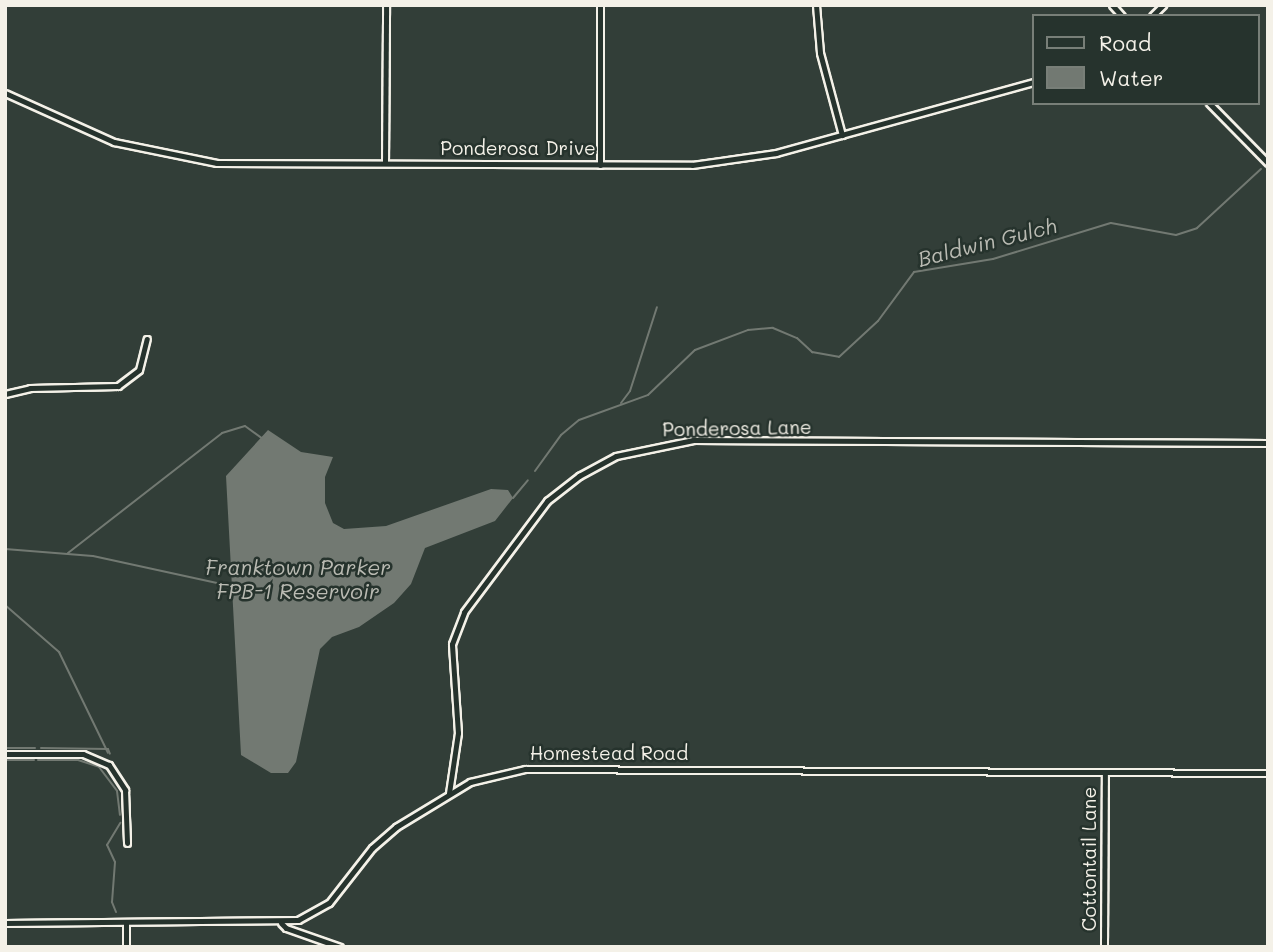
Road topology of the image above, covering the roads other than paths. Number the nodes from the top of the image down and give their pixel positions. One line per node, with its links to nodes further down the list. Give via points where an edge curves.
1 (386, 5): 8 (street)
2 (600, 5): 10 (street)
3 (816, 5): 7 (street, via 820,53)
4 (1032, 82): 7 (street, Ponderosa Drive)
5 (5, 93): 8 (street, Ponderosa Drive, via 93,135 169,157 231,165)
6 (1211, 105): 9 (street)
7 (842, 135): 10 (street, Ponderosa Drive, via 731,162)
8 (385, 163): 10 (street, Ponderosa Drive)
9 (1268, 163)
10 (600, 165)
11 (147, 339): 12 (street, via 139,370 118,386 30,388)
12 (5, 394)
13 (1268, 443): 17 (street, Ponderosa Lane, via 694,440 616,456 579,476 547,502 464,612 452,644 458,733)
14 (5, 754): 18 (street, via 83,754 105,762 125,790)
15 (1105, 772): 16 (street, Homestead Road); 17 (street, Homestead Road, via 552,766 497,773); 24 (street, Cottontail Lane)
16 (1268, 773)
17 (449, 793): 20 (street, Homestead Road, via 387,834 322,909)
18 (127, 844)
19 (126, 922): 20 (street, Homestead Road); 21 (street, Homestead Road); 22 (street)
20 (281, 922): 23 (street, via 286,928)
21 (5, 923)
22 (126, 947)
23 (340, 947)
24 (1104, 947)

